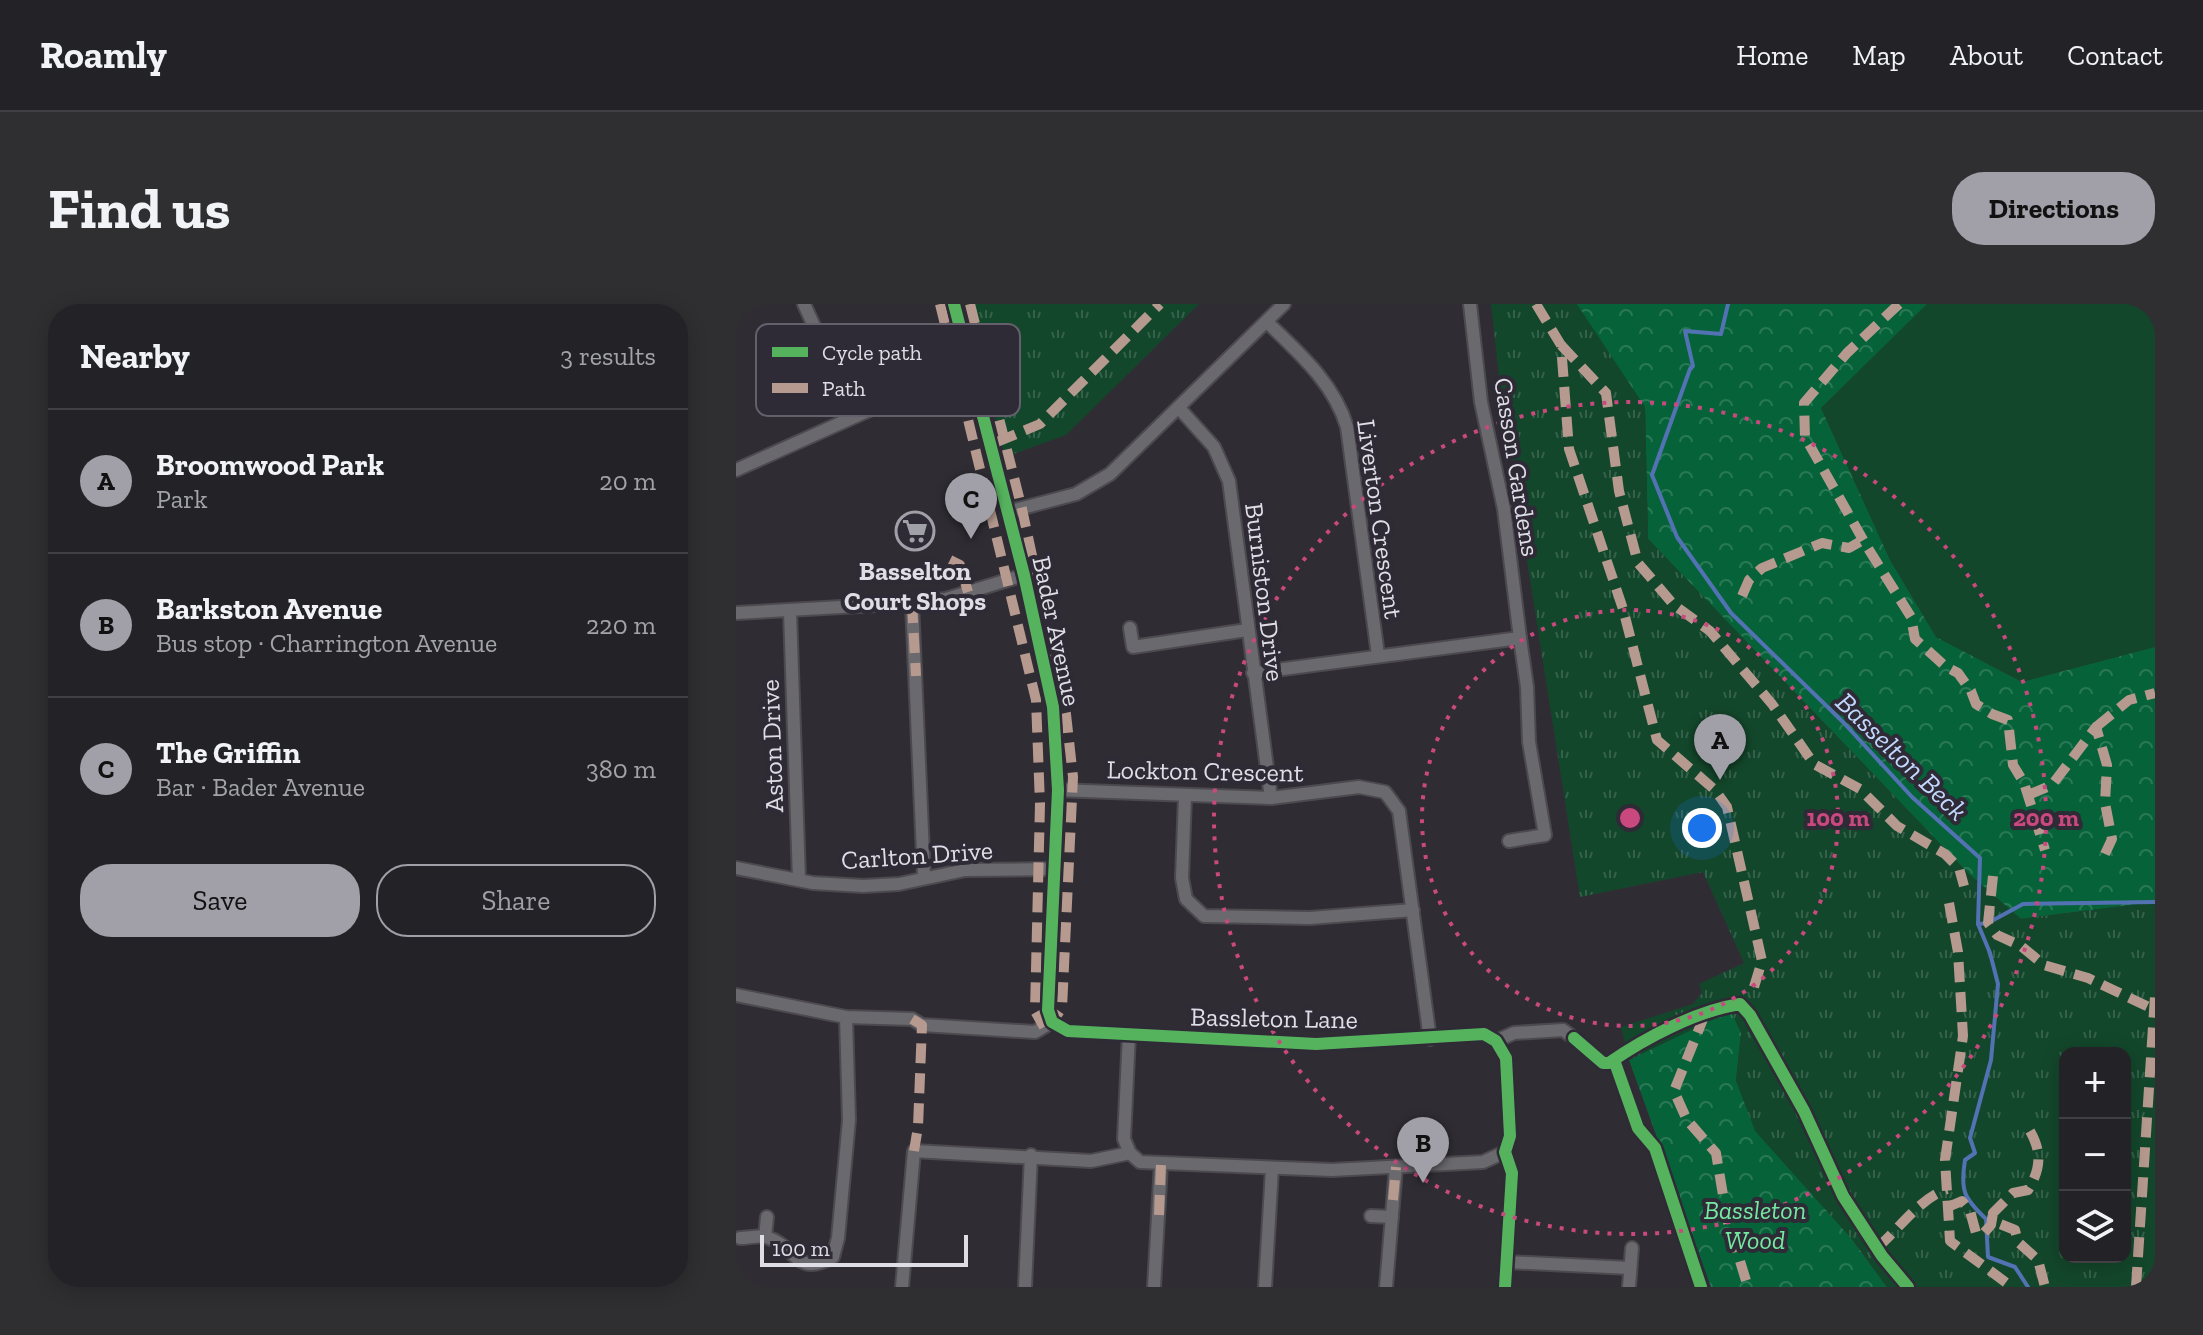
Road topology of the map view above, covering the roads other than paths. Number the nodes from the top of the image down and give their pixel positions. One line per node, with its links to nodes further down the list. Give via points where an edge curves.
1 (804, 304): 6 (street)
2 (954, 304): 7 (street, Bader Avenue)
3 (1284, 304): 5 (street)
4 (1470, 304): 19 (street, Casson Gardens)
5 (1267, 322): 8 (street); 20 (street, Liverton Crescent, via 1313,367 1342,410)
6 (813, 324)
7 (959, 324)
8 (1179, 408): 12 (street, via 1110,474 1076,494); 18 (street, Burniston Drive, via 1214,447 1229,481)
9 (855, 416): 11 (street)
10 (982, 416): 12 (street, Bader Avenue)
11 (736, 470)
12 (1007, 512): 13 (street, Bader Avenue)
13 (1024, 575): 14 (street, via 946,599); 22 (street, Bader Avenue, via 1053,707)
14 (912, 603): 15 (street); 28 (street)
15 (790, 611): 16 (street); 29 (street, Aston Drive)
16 (736, 613)
17 (1130, 628): 18 (street, via 1133,647)
18 (1247, 630): 21 (street, Burniston Drive)
19 (1520, 638): 20 (street); 25 (street, Casson Gardens, via 1529,742 1545,835)
20 (1378, 655): 21 (street)
21 (1253, 673): 24 (street, Burniston Drive)
22 (1058, 790): 23 (street, Lockton Crescent); 27 (street, Bader Avenue)
23 (1185, 796): 24 (street, Lockton Crescent); 30 (street, via 1182,878 1186,899 1204,916 1310,918)
24 (1271, 798): 30 (street, Lockton Crescent, via 1359,787 1385,792 1399,811)
25 (1509, 841)
26 (736, 868): 29 (street, Carlton Drive)
27 (1055, 869): 28 (street, Carlton Drive, via 965,870); 34 (street, Bader Avenue, via 1048,1010)
28 (924, 877): 29 (street, Carlton Drive, via 863,886)
29 (799, 879)
30 (1413, 910): 38 (street, Lockton Crescent)
31 (736, 995): 33 (street, Bassleton Lane)
32 (945, 1012): 35 (street)
33 (846, 1017): 35 (street, Bassleton Lane); 49 (street, via 849,1120 833,1257 806,1265)
34 (1052, 1022): 35 (street, Bassleton Lane, via 1035,1032); 36 (street, Bassleton Lane, via 1068,1031)
35 (945, 1027)
36 (1129, 1034): 38 (street, Bassleton Lane, via 1316,1044); 41 (street, via 1124,1139)
37 (1574, 1038): 39 (street, Bassleton Lane, via 1563,1030 1514,1033)
38 (1430, 1039): 39 (street, Bassleton Lane, via 1484,1034)
39 (1496, 1041): 40 (street, via 1506,1058 1510,1136)
40 (1505, 1152): 44 (street, via 1483,1162); 52 (street, via 1512,1173)
41 (1130, 1153): 42 (street, via 1091,1161); 43 (street, via 1140,1162)
42 (1031, 1155): 54 (street, via 914,1151); 55 (street)
43 (1161, 1163): 45 (street); 56 (street)
44 (1396, 1167): 45 (street); 48 (street)
45 (1272, 1169): 57 (street)
46 (1371, 1216): 48 (street)
47 (767, 1217): 49 (street)
48 (1392, 1217): 58 (street)
49 (765, 1237): 50 (street)
50 (740, 1238)
51 (1632, 1248): 53 (street)
52 (1507, 1262): 53 (street); 59 (street)
53 (1630, 1268): 60 (street)
54 (902, 1287)
55 (1025, 1287)
56 (1154, 1287)
57 (1265, 1287)
58 (1386, 1287)
59 (1505, 1287)
60 (1629, 1287)

